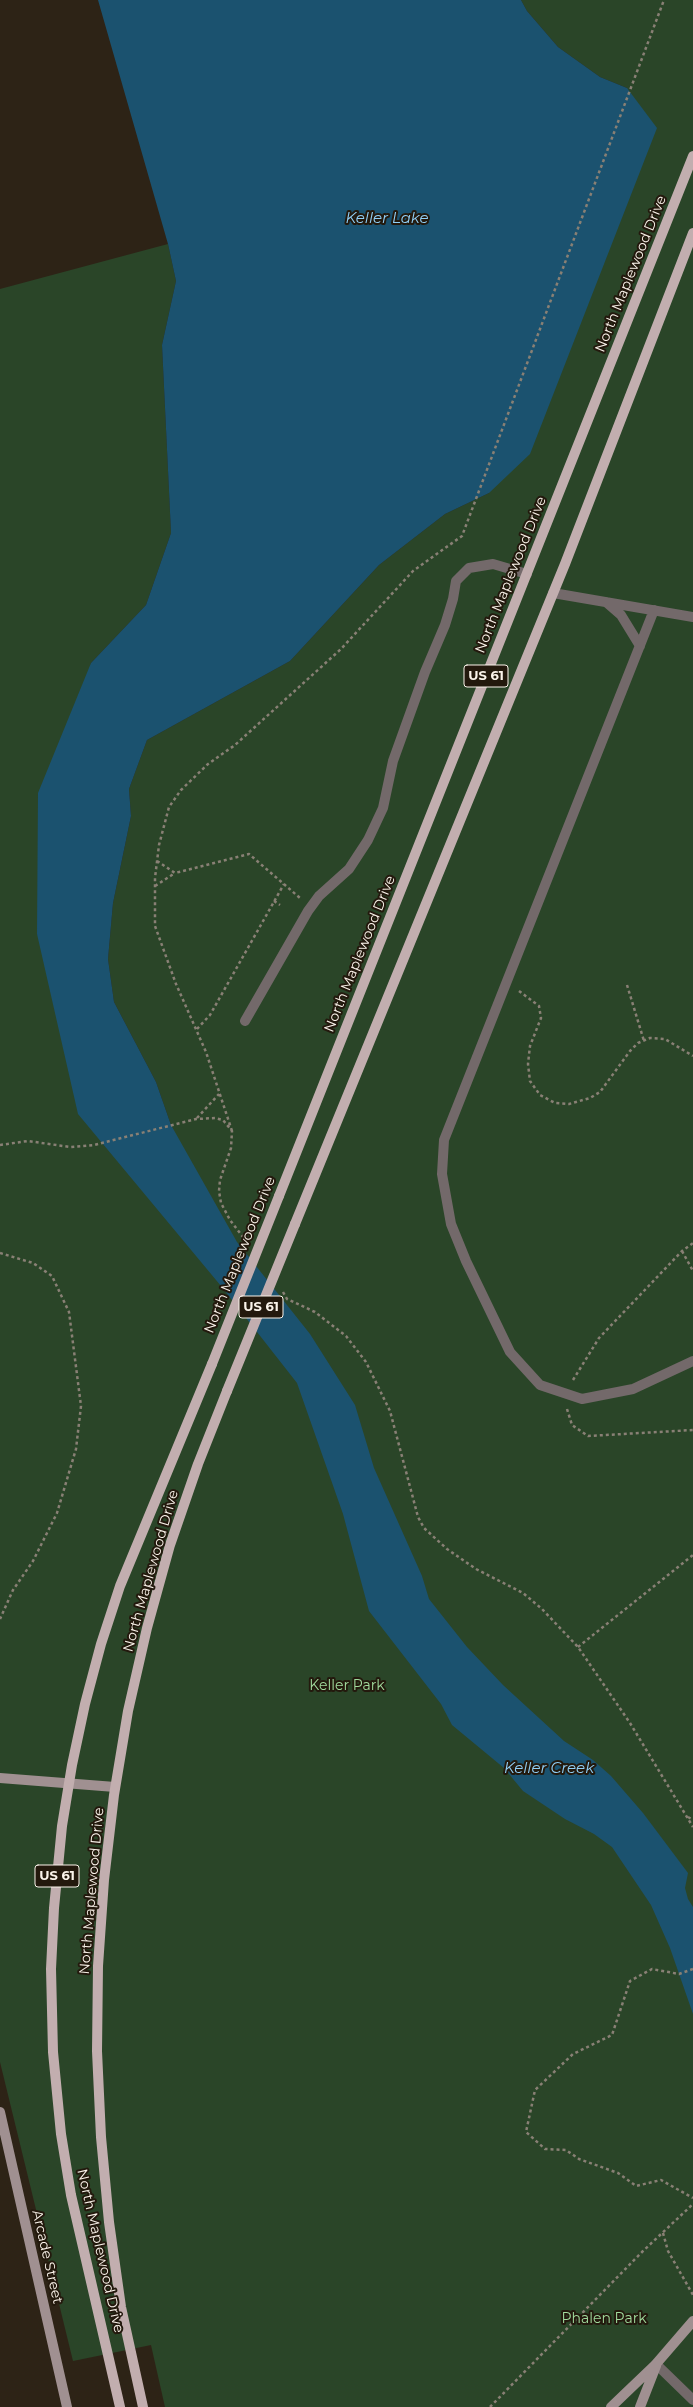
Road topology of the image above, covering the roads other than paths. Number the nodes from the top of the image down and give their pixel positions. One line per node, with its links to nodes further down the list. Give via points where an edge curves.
1 (693, 156): 3 (main road, North Maplewood Drive / US 61)
2 (693, 232): 4 (main road, North Maplewood Drive / US 61)
3 (526, 574): 9 (lane, via 493,564 469,568 456,581 445,625 393,761 383,808 368,840 349,869 319,896 311,907); 12 (main road, North Maplewood Drive / US 61, bridge, via 212,1364 120,1586 85,1704)
4 (553, 593): 5 (lane); 13 (main road, North Maplewood Drive / US 61, bridge, via 198,1464 168,1553 132,1696)
5 (606, 602): 6 (lane); 8 (lane, via 621,615)
6 (654, 610): 7 (lane); 8 (lane)
7 (693, 617)
8 (640, 646): 10 (lane, via 444,1140 442,1174 451,1224 466,1261 510,1352 540,1385 582,1399 633,1389)
9 (245, 1021)
10 (693, 1361)
11 (0, 1778): 12 (street)
12 (69, 1782): 13 (street); 19 (main road, North Maplewood Drive / US 61, via 54,1908 51,1969 53,2052 61,2134 71,2195)
13 (116, 1787): 20 (main road, North Maplewood Drive / US 61, via 104,1880 98,1966 97,2051 101,2137 109,2222 121,2306)
14 (0, 2112): 18 (street, Arcade Street)
15 (693, 2321): 16 (street)
16 (656, 2364): 17 (lane); 21 (street); 22 (street)
17 (693, 2400)
18 (67, 2407)
19 (120, 2407)
20 (144, 2407)
21 (611, 2407)
22 (640, 2407)

